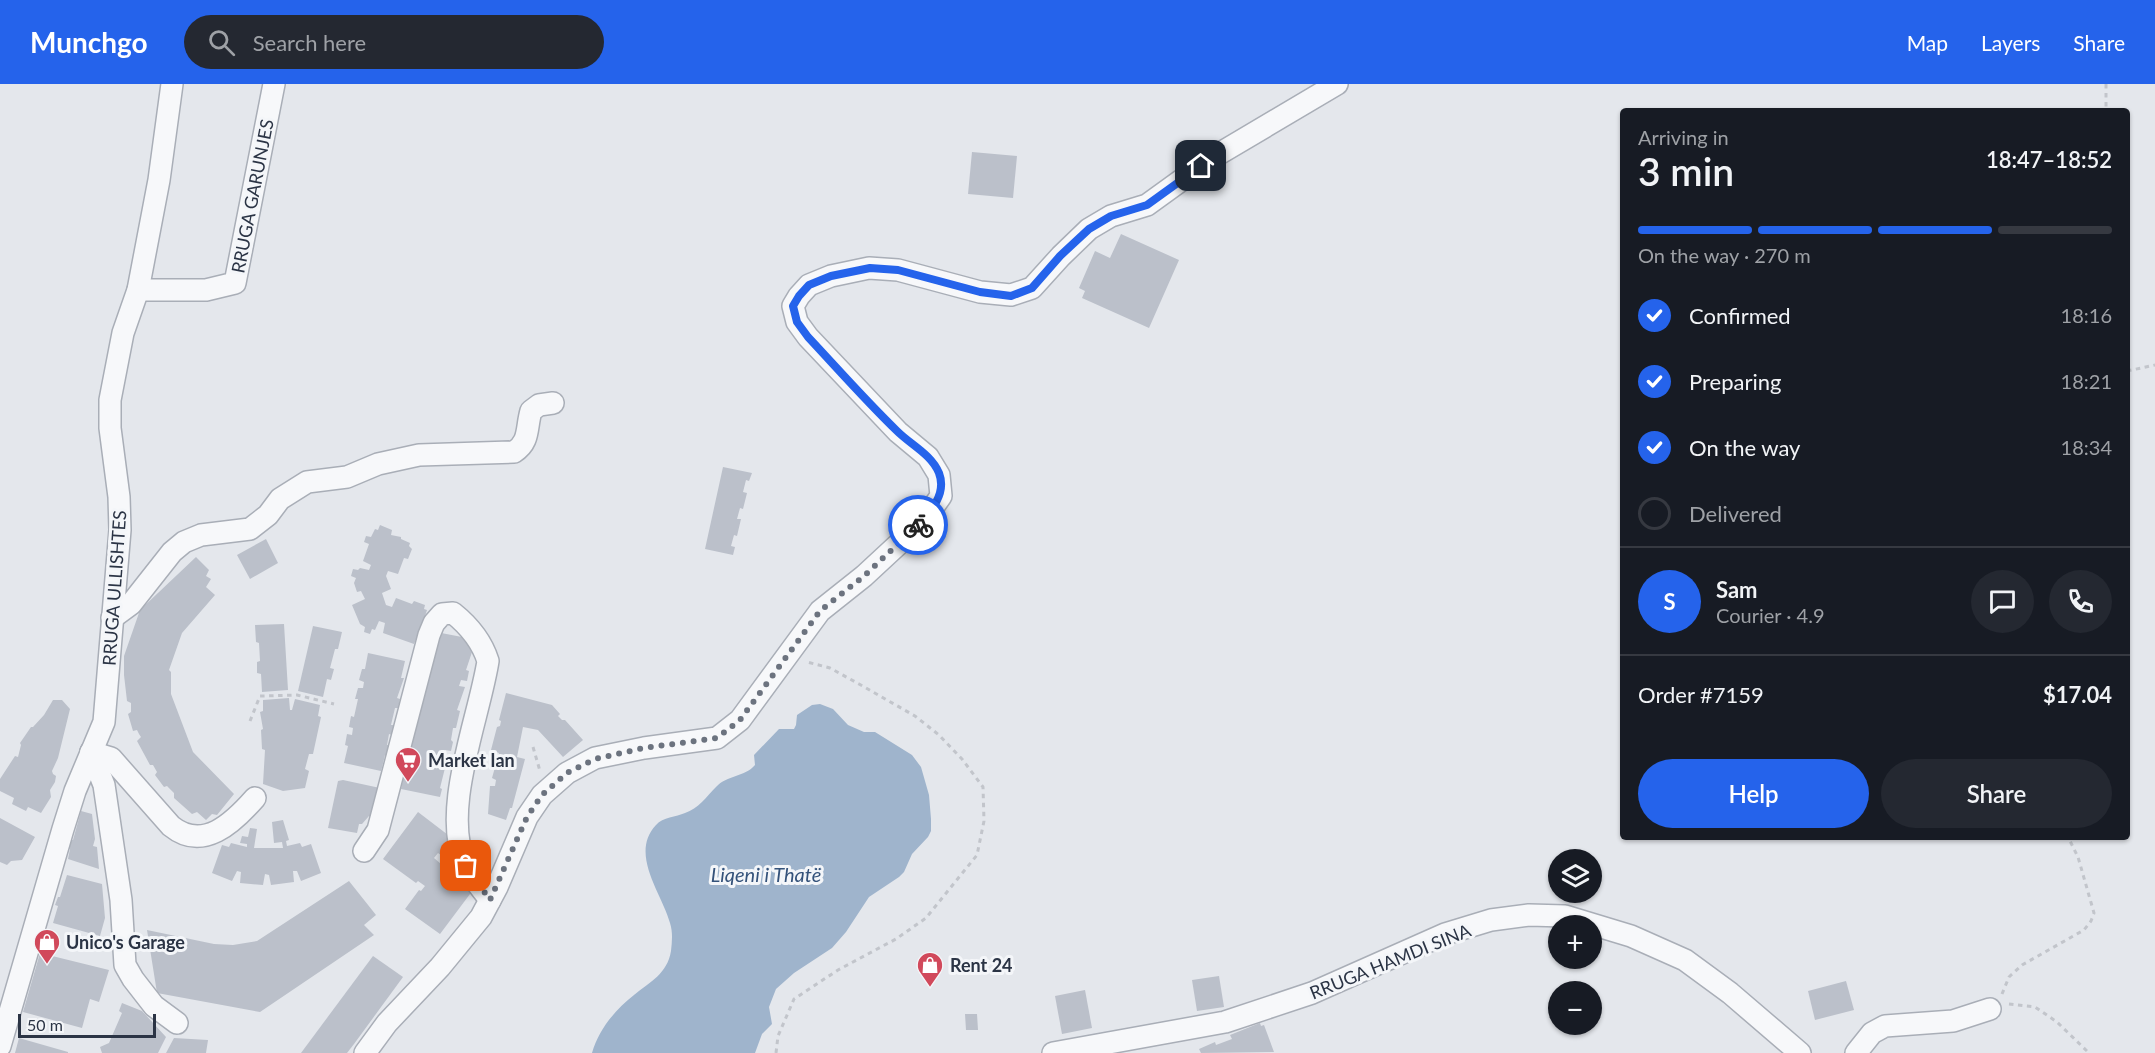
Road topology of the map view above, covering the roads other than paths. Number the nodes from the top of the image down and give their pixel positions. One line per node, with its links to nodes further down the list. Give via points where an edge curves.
1 (172, 84): 4 (street, RRUGA ULLISHTES)
2 (274, 84): 4 (street, RRUGA GARUNJES, via 235,283 206,290)
3 (1337, 84): 10 (street, via 1212,158 1147,205 1111,216 1089,229 1032,288 1011,296 980,292 898,270 870,268 809,285 793,306 797,322 898,432 928,457 939,475 941,496 905,538 820,611 740,720 717,738 595,759 567,773 542,795 527,817)
4 (138, 290): 6 (street, RRUGA ULLISHTES, via 123,333 110,400 120,530)
5 (553, 403): 6 (street, via 531,411 527,439 514,452 419,455 378,464 347,477 307,482 280,499 268,515 250,528 191,538 172,552 131,604)
6 (112, 618): 7 (street, RRUGA ULLISHTES, via 104,722)
7 (91, 752): 8 (street, via 111,758 182,834 209,836 240,815); 12 (street, via 104,785 121,900 125,965 154,1006); 13 (street, RRUGA ULLISHTES, via 63,829)
8 (255, 798)
9 (364, 851): 10 (street, via 378,830 429,635 442,614 453,613 485,650 488,661 461,780 458,818 466,866)
10 (490, 900): 14 (street, via 481,917)
11 (1994, 1006): 17 (street, via 1953,1021 1885,1026 1872,1033)
12 (177, 1023)
13 (0, 1046)
14 (365, 1053)
15 (1053, 1053): 16 (street, RRUGA HAMDI SINA, via 1225,1022 1312,993 1445,934 1491,920 1529,915 1565,916 1631,936 1685,960)
16 (1800, 1053)
17 (1856, 1053)

